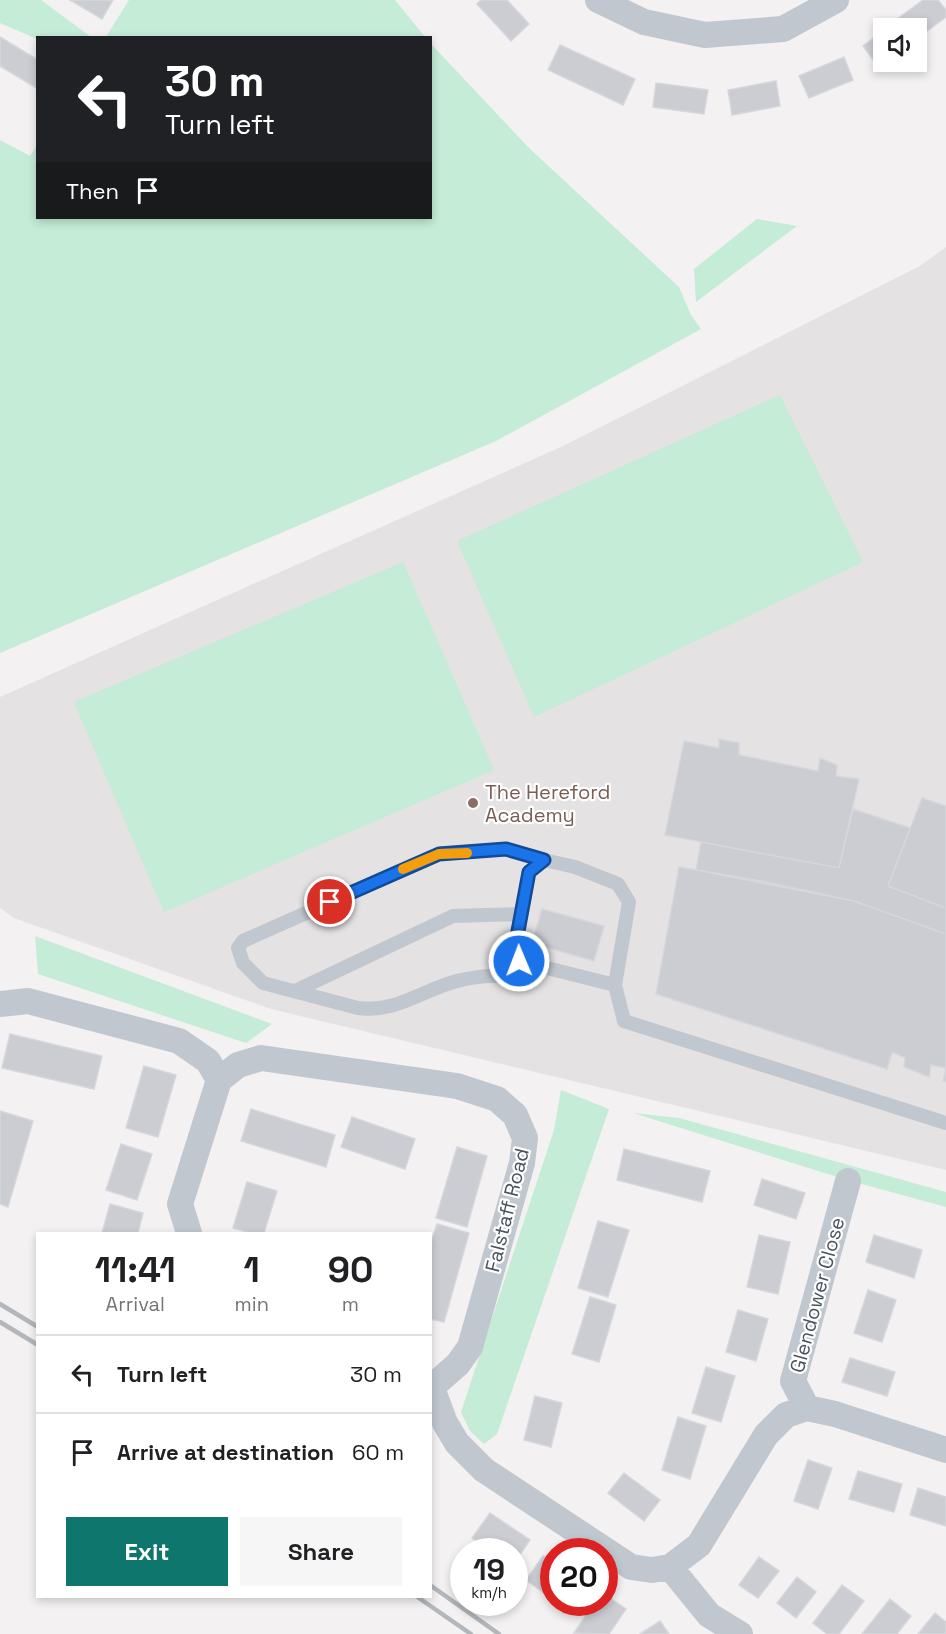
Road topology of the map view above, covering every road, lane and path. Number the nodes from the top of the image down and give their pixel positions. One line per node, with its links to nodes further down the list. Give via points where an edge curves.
1 (598, 0): 2 (street, via 644,22 705,35 783,29)
2 (836, 0)
3 (544, 860): 4 (lane, via 529,872); 6 (lane, via 618,884 629,902); 7 (lane, via 506,849 439,854 243,941 238,948 253,975 263,983)
4 (521, 914): 5 (lane, via 516,942); 7 (lane, via 453,916)
5 (519, 961): 6 (lane); 7 (lane, via 513,976 455,982 393,1007 373,1010)
6 (615, 985): 10 (lane, via 624,1021)
7 (295, 991)
8 (0, 1004): 9 (street, via 28,1001 178,1041 208,1061)
9 (219, 1080): 12 (street, via 180,1204); 13 (street, Falstaff Road, via 238,1065 261,1058 457,1086 496,1099 515,1115 525,1138 522,1163 470,1347 458,1364)
10 (946, 1123)
11 (848, 1181): 14 (street, Glendower Close, via 793,1381)
12 (189, 1232)
13 (432, 1385): 16 (street, via 445,1423 457,1443 484,1470 631,1567)
14 (807, 1408): 15 (street); 16 (street, via 786,1415 766,1436 699,1545)
15 (946, 1450)
16 (670, 1568): 17 (street, via 709,1615)
17 (740, 1634)

